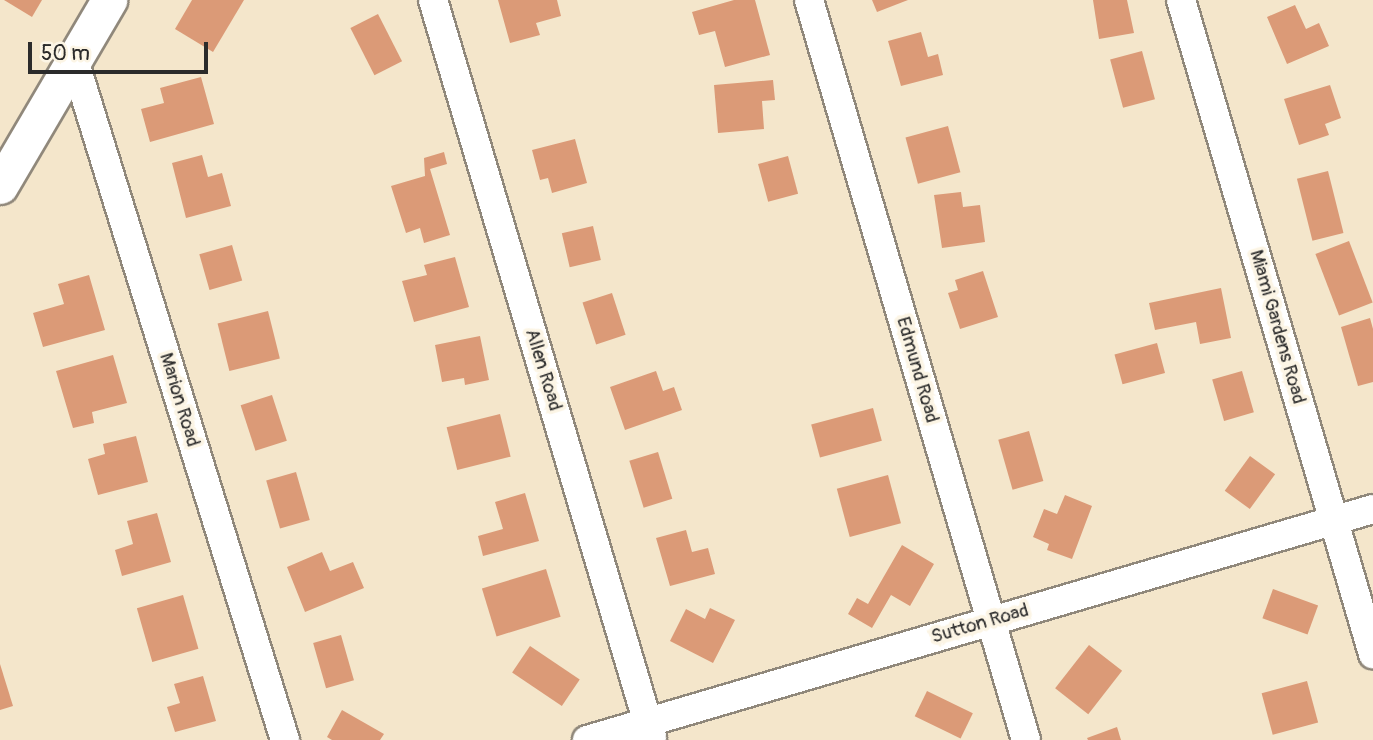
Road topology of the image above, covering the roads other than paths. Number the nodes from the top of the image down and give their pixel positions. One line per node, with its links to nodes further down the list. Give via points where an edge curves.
1 (109, 0): 5 (street)
2 (433, 0): 11 (street, Allen Road)
3 (809, 0): 9 (street, Edmund Road)
4 (1181, 0): 8 (street, Miami Gardens Road)
5 (74, 60): 6 (street); 12 (street, Marion Road)
6 (0, 184)
7 (1373, 509): 8 (street, Sutton Road)
8 (1333, 521): 9 (street, Sutton Road); 10 (street, Miami Gardens Road)
9 (991, 621): 11 (street, Sutton Road); 14 (street, Edmund Road)
10 (1373, 654)
11 (650, 731): 13 (street, Sutton Road)
12 (285, 740)
13 (587, 740)
14 (1026, 740)

